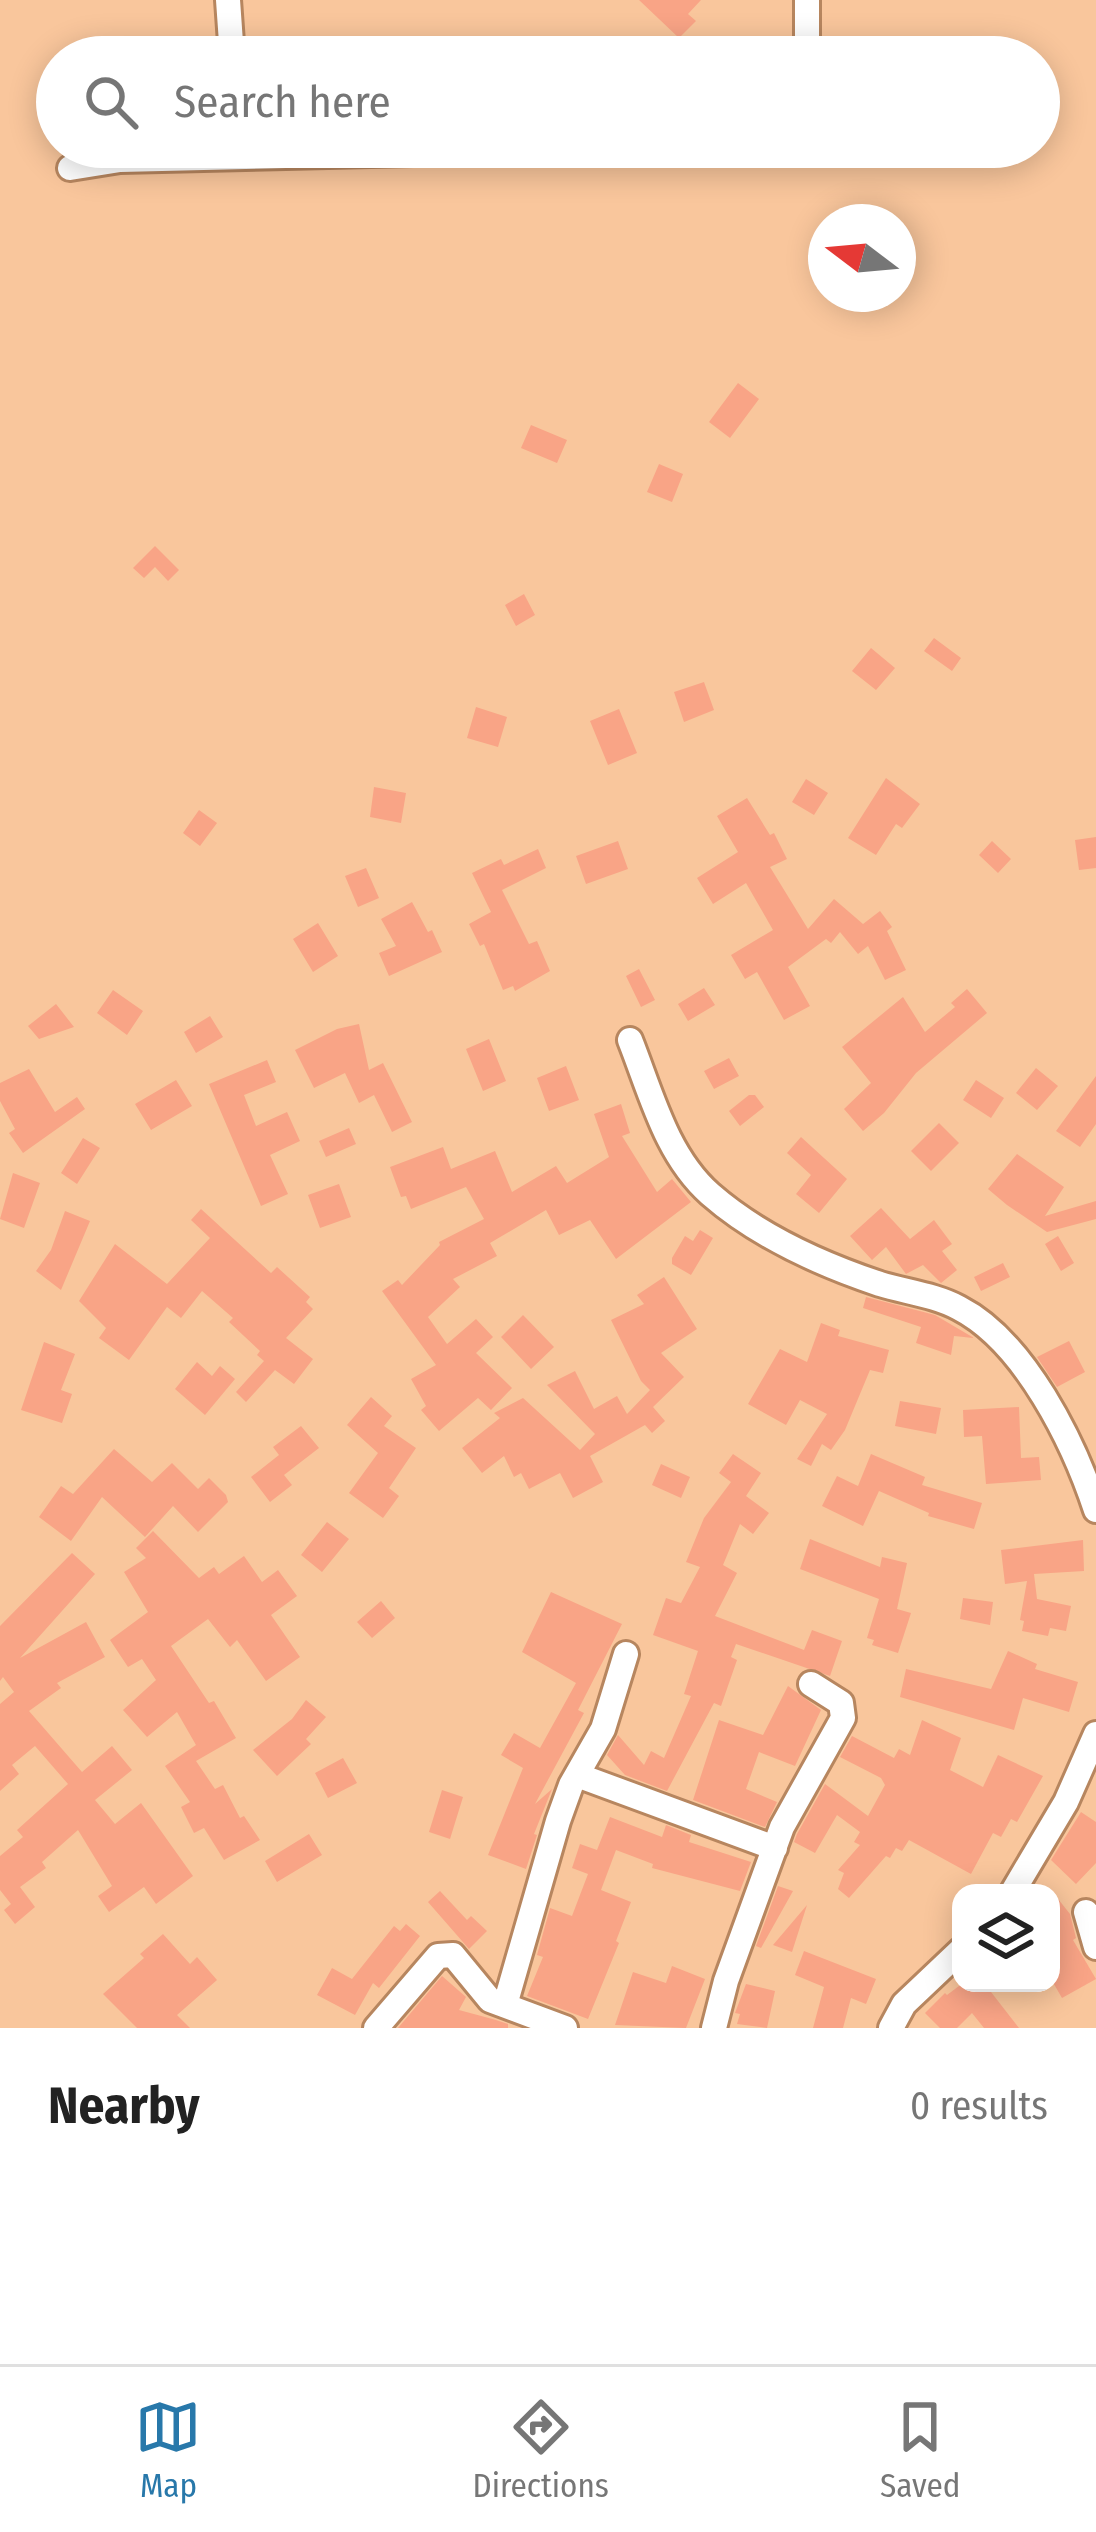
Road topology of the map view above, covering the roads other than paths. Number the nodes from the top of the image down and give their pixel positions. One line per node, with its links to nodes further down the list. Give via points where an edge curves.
1 (228, 0): 3 (street)
2 (807, 0): 4 (street)
3 (231, 36)
4 (807, 36)
5 (630, 1040): 6 (street, via 671,1146 707,1192 820,1261 961,1309 1004,1341 1083,1469)
6 (1096, 1510)
7 (626, 1654): 10 (street, via 603,1730)
8 (811, 1684): 11 (street, via 841,1702 843,1718)
9 (1096, 1734): 12 (street)
10 (578, 1774): 11 (street); 16 (street)
11 (775, 1847): 19 (street)
12 (1017, 1884)
13 (1085, 1912): 14 (street)
14 (1096, 1947)
15 (952, 1959): 20 (street, via 904,2004)
16 (505, 2006): 17 (street, via 445,1954); 18 (street)
17 (376, 2028)
18 (566, 2028)
19 (714, 2028)
20 (891, 2028)

